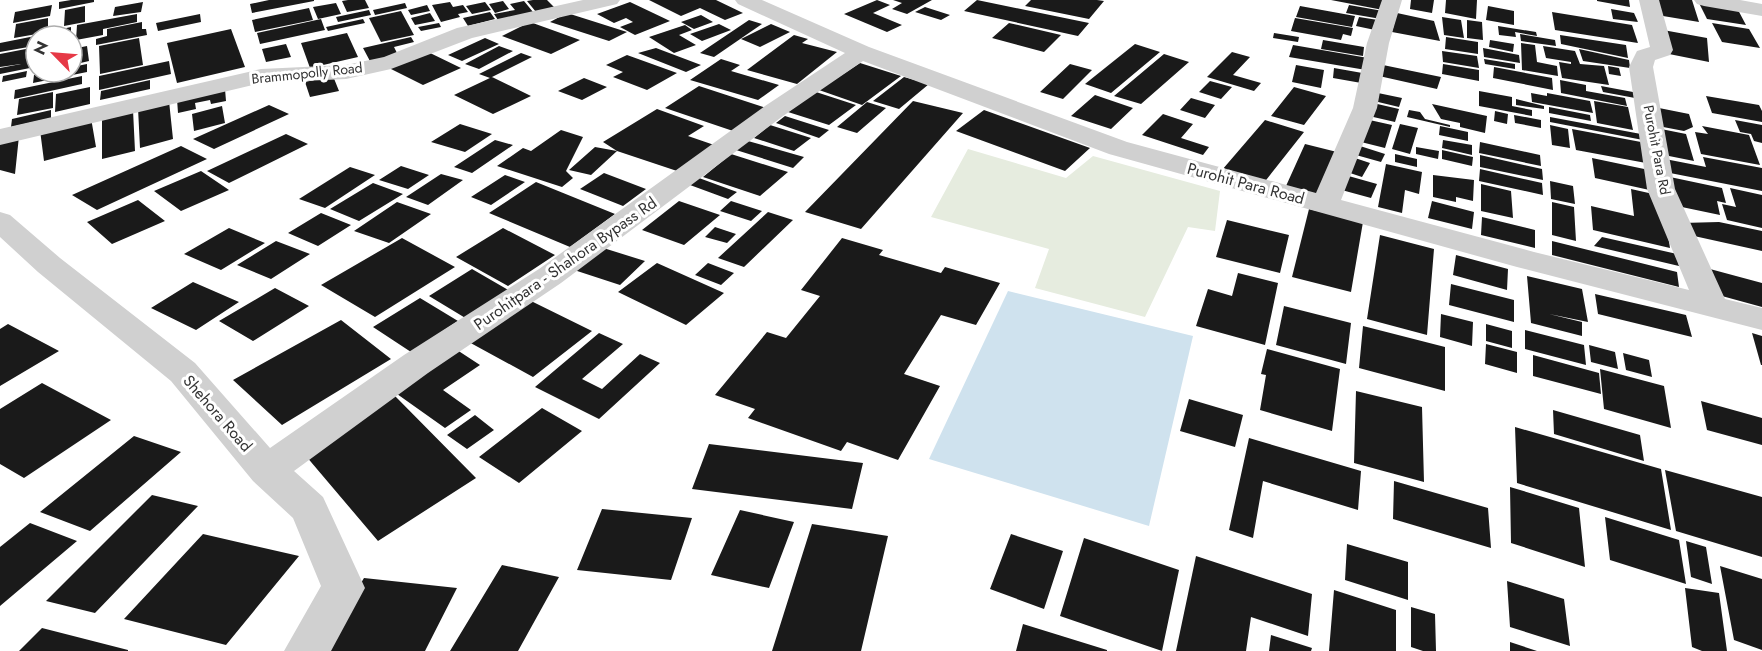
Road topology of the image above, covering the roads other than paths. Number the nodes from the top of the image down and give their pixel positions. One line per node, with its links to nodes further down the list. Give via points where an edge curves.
1 (610, 0): 8 (street, Brammopolly Road, via 465,33 391,62 346,72 261,76)
2 (746, 0): 7 (street, Purohit Para Road)
3 (1392, 0): 9 (street, via 1378,43 1365,108)
4 (1649, 0): 11 (street, Purohit Para Rd, via 1662,50 1645,56 1641,67 1661,189)
5 (1704, 0): 6 (street)
6 (1762, 10)
7 (861, 52): 9 (street, Purohit Para Road, via 1118,148); 13 (street, Purohitpara - Shahora Bypass Rd, via 550,276 416,364)
8 (0, 137)
9 (1325, 204): 11 (street, Purohit Para Road)
10 (0, 221): 13 (street, Shehora Road, via 183,372)
11 (1712, 306): 12 (street, Purohit Para Road)
12 (1762, 319)
13 (267, 470): 14 (street, Shehora Road, via 309,507 343,588)
14 (307, 651)

